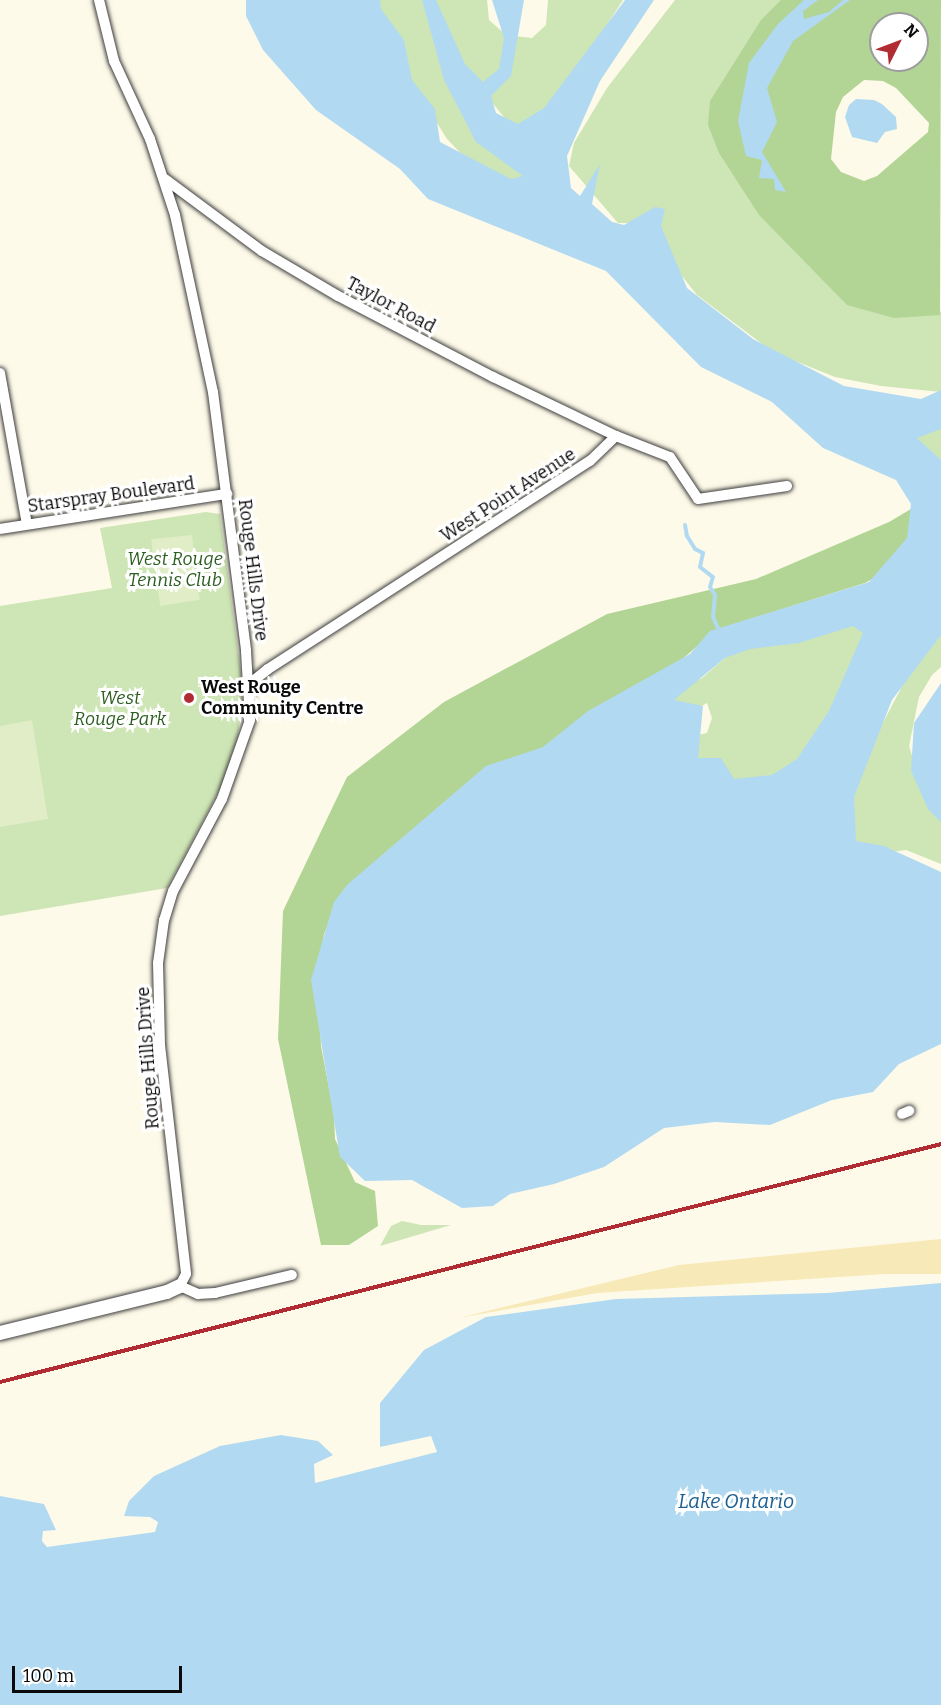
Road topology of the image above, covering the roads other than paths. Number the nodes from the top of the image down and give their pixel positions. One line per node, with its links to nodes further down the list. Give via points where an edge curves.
1 (99, 0): 2 (street, Rouge Hills Drive, via 114,61)
2 (165, 179): 4 (street, Taylor Road, via 262,251 338,296); 6 (street, Rouge Hills Drive, via 213,392)
3 (0, 373): 7 (street)
4 (616, 436): 5 (street, via 670,457 698,499); 9 (street, West Point Avenue, via 590,461)
5 (788, 486)
6 (227, 494): 7 (street, Starspray Boulevard); 9 (street, Rouge Hills Drive)
7 (27, 524): 8 (street, Starspray Boulevard)
8 (0, 530)
9 (247, 686): 11 (street, Rouge Hills Drive, via 250,720 237,763 173,891 158,963 160,1044 186,1274)
10 (292, 1275): 11 (street, via 215,1293 198,1294)
11 (180, 1286): 12 (street)
12 (0, 1333)

